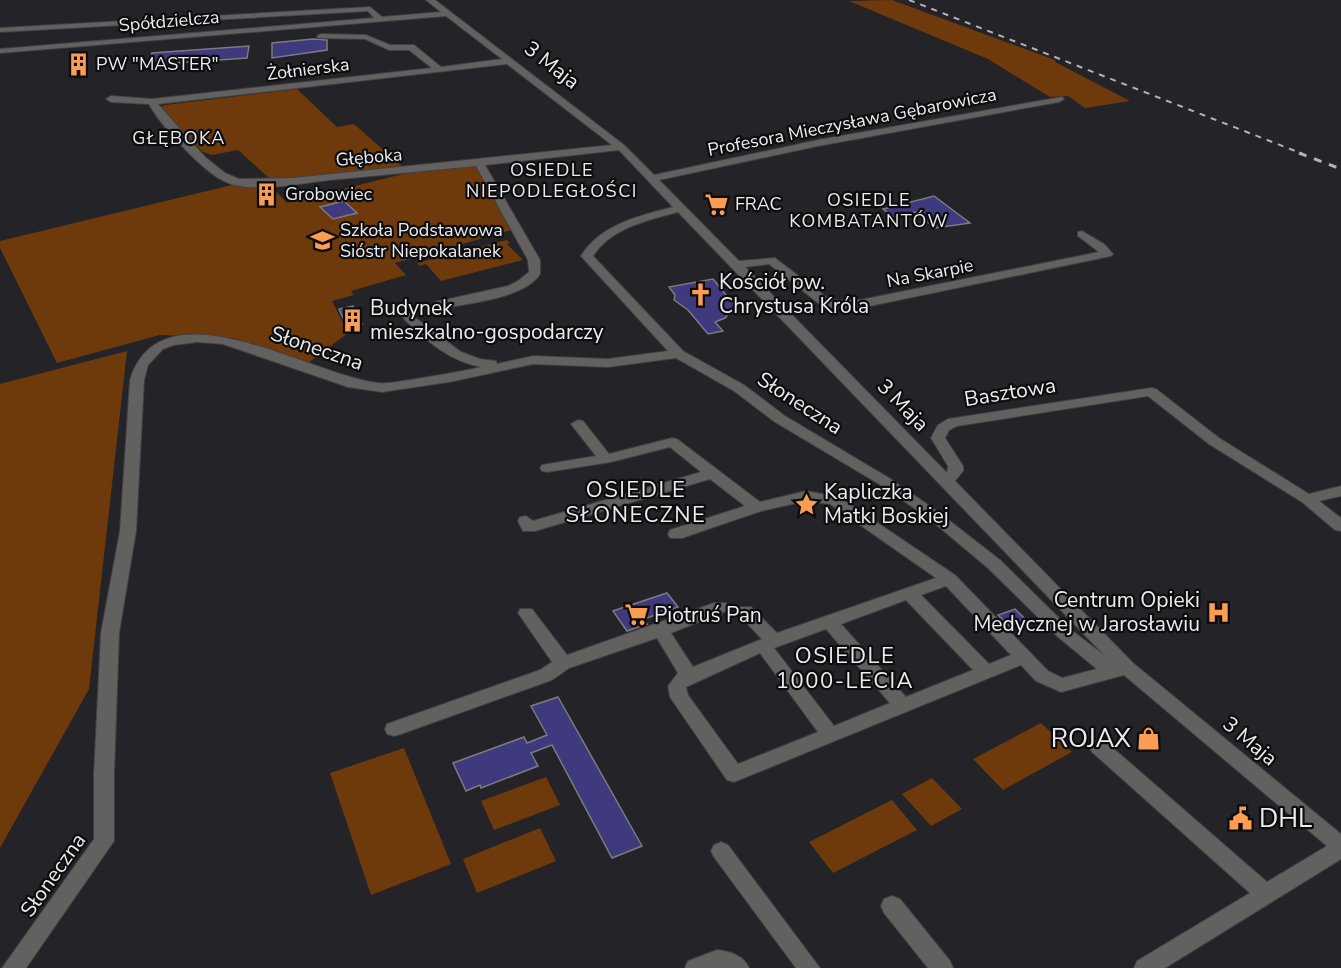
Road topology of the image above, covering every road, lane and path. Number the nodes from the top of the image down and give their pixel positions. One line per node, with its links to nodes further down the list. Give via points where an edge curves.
1 (430, 0): 4 (street, 3 Maja)
2 (299, 6): 3 (street, via 326,4)
3 (333, 10): 5 (street, via 370,9); 6 (street)
4 (448, 14): 5 (street, Spółdzielcza); 9 (street, 3 Maja)
5 (380, 19): 8 (street, Spółdzielcza)
6 (0, 30)
7 (321, 36): 10 (street, via 366,37 389,48 411,47)
8 (0, 51)
9 (509, 61): 10 (street, Żołnierska); 14 (street, 3 Maja)
10 (440, 69): 13 (street, Żołnierska)
11 (111, 99): 13 (street, Żołnierska)
12 (1059, 99): 16 (street, Profesora Mieczysława Gębarowicza)
13 (152, 102): 15 (street, Głęboka, via 199,155 237,183)
14 (621, 147): 15 (street, Głęboka); 16 (street, 3 Maja)
15 (479, 163): 20 (street, via 536,270 532,277 502,291)
16 (653, 178): 17 (street, 3 Maja)
17 (681, 208): 19 (street, 3 Maja); 22 (street, via 604,236 588,256)
18 (1082, 234): 19 (street, Na Skarpie, via 1107,254 860,304 826,303 771,260)
19 (736, 265): 28 (street, 3 Maja)
20 (439, 305)
21 (409, 317): 23 (street, via 460,357 476,363)
22 (678, 354): 23 (street, Słoneczna, via 624,362 533,360); 45 (street, Słoneczna, via 739,388 780,419 932,514 994,564 1064,633 1104,665)
23 (506, 365): 56 (street, Słoneczna, via 382,388 353,384 225,340 184,338 147,354 138,372 128,531 110,633 104,842)
24 (578, 424): 25 (street)
25 (605, 458): 26 (street); 27 (street, via 672,442)
26 (547, 468)
27 (713, 473): 31 (street); 32 (street, via 529,527)
28 (945, 481): 30 (street, Basztowa, via 954,476 956,467 938,438 943,428 953,422 1151,392 1214,441); 45 (street, 3 Maja)
29 (1341, 491): 30 (street)
30 (1307, 499): 33 (street)
31 (757, 507): 34 (street); 35 (street, via 806,496 834,500)
32 (526, 521)
33 (1341, 526)
34 (676, 534)
35 (949, 579): 36 (street); 43 (street)
36 (909, 593): 40 (street); 46 (street)
37 (720, 607): 41 (street)
38 (745, 611): 42 (street)
39 (526, 613): 44 (street)
40 (830, 622): 42 (street); 48 (street)
41 (661, 630): 44 (street); 47 (street)
42 (769, 643): 47 (street); 50 (street)
43 (1024, 657): 45 (street, via 1042,676 1061,685); 46 (street)
44 (564, 663): 49 (street, via 546,675)
45 (1127, 668): 52 (street, 3 Maja)
46 (986, 672): 48 (street)
47 (689, 676): 50 (street, via 677,686 679,698 734,774)
48 (903, 706): 50 (street)
49 (394, 729)
50 (830, 735)
51 (1099, 747): 54 (street)
52 (1341, 847): 54 (street)
53 (721, 851): 59 (street)
54 (1265, 893): 61 (street)
55 (892, 906): 60 (street)
56 (13, 968)
57 (696, 968): 58 (street, via 710,960 727,960)
58 (738, 968)
59 (809, 968)
60 (942, 968)
61 (1144, 968)

